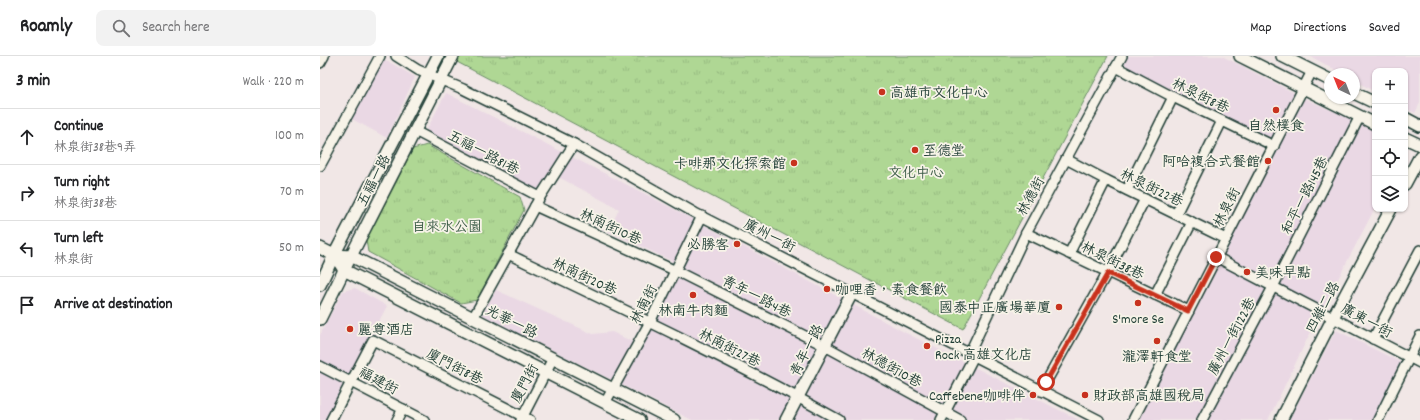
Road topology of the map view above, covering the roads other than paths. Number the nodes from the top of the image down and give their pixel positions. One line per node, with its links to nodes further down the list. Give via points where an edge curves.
1 (324, 56): 9 (street)
2 (380, 56): 31 (street)
3 (396, 56): 12 (street, 廣州一街)
4 (438, 56): 12 (street, 五福一路)
5 (453, 56): 14 (street, 五福一路)
6 (1122, 56): 10 (street, 林德街)
7 (1240, 56): 15 (street)
8 (1282, 56): 11 (street)
9 (320, 63)
10 (1116, 67): 17 (street, 林泉街8巷); 30 (street, 林德街)
11 (1312, 71): 13 (street); 15 (street, 林泉街)
12 (429, 74): 14 (street, 廣州一街); 48 (street, 五福一路)
13 (1324, 77)
14 (442, 79): 24 (street, 五福一路); 26 (street, 廣州一街)
15 (1304, 87): 19 (street); 28 (street, 林泉街)
16 (1360, 95): 18 (street)
17 (1173, 97): 21 (street, 林泉街8巷); 34 (street)
18 (1372, 101)
19 (1360, 116): 22 (street); 55 (street, 和平一路145巷)
20 (1408, 120): 23 (street)
21 (1222, 121): 28 (street, 林泉街8巷); 39 (street)
22 (1372, 122)
23 (1420, 126)
24 (415, 131): 35 (street, 五福一路81巷); 49 (street, 五福一路)
25 (1408, 139): 27 (street)
26 (574, 144): 35 (street); 40 (street, 廣州一街)
27 (1420, 145)
28 (1274, 146): 43 (street, 林泉街)
29 (1420, 156): 32 (street)
30 (1066, 159): 33 (street, 林泉街22巷); 42 (street, 林德街)
31 (320, 166)
32 (1408, 178)
33 (1106, 180): 34 (street, 林泉街22巷); 47 (street)
34 (1127, 190): 36 (street, 林泉街22巷)
35 (540, 197): 37 (street)
36 (1145, 199): 39 (street, 林泉街22巷); 53 (street)
37 (535, 206): 46 (street); 52 (street, 林南街10巷)
38 (1389, 212): 60 (street, 四維二路)
39 (1176, 214): 41 (street, 林泉街22巷)
40 (702, 216): 52 (street, 林南街); 56 (street, 廣州一街)
41 (1192, 222): 43 (street, 林泉街22巷); 57 (street)
42 (1026, 233): 47 (street, 林泉街38巷); 66 (street, 林德街)
43 (1226, 239): 50 (street, 林泉街)
44 (320, 248): 48 (street, 光華一路)
45 (1420, 250): 64 (street)
46 (508, 254): 59 (street); 62 (street, 林南街20巷)
47 (1069, 254): 53 (street, 林泉街38巷)
48 (334, 255): 49 (street, 光華一路); 51 (street, 光華一路); 54 (street, 五福一路)
49 (351, 256): 51 (street, 五福一路); 59 (street, 光華一路)
50 (1216, 257): 55 (street, 廣東一街); 58 (street, 林泉街)
51 (344, 270): 61 (street, 五福一路); 71 (street, 光華一路)
52 (676, 271): 62 (street, 林南街); 65 (street, 青年一路4巷)
53 (1108, 273): 57 (street, 林泉街38巷); 74 (street)
54 (320, 285)
55 (1273, 287): 60 (street, 廣東一街); 90 (street, 廣州一街122巷)
56 (852, 293): 65 (street, 青年一路); 66 (street, 廣州一街)
57 (1155, 296): 58 (street, 林泉街38巷)
58 (1188, 311): 89 (street, 林泉街)
59 (473, 318): 67 (street, 光華一路)
60 (1333, 318): 64 (street, 廣東一街); 91 (street, 四維二路)
61 (320, 319)
62 (650, 322): 73 (street, 林南街); 75 (street, 林南街27巷)
63 (1420, 336): 68 (street)
64 (1373, 339): 68 (street, 廣東一街)
65 (825, 346): 75 (street, 青年一路); 78 (street, 林德街10巷)
66 (971, 355): 74 (street, 廣州一街); 78 (street, 林德街)
67 (553, 358): 71 (street, 廈門街); 73 (street, 光華一路)
68 (1409, 358): 69 (street, 廣東一街); 92 (street)
69 (1420, 363)
70 (320, 366): 72 (street, 福建街)
71 (546, 372): 76 (street, 光華一路); 79 (street, 廈門街)
72 (351, 381): 77 (street, 福建街); 79 (street, 廈門街8巷, via 373,340); 80 (street)
73 (613, 389): 76 (street, 林南街); 84 (street, 光華一路)
74 (1041, 391): 88 (street, 廣州一街)
75 (798, 397): 85 (street, 青年一路); 86 (street, 林南街27巷)
76 (605, 403): 83 (street, 光華一路)
77 (402, 409): 81 (street); 82 (street, 福建街)
78 (943, 416): 87 (street, 林德街10巷)
79 (524, 419)
80 (331, 420)
81 (397, 420)
82 (424, 420)
83 (639, 420)
84 (674, 420)
85 (786, 420)
86 (838, 420)
87 (960, 420)
88 (1099, 420)
89 (1132, 420)
90 (1202, 420)
91 (1280, 420)
92 (1378, 420)

